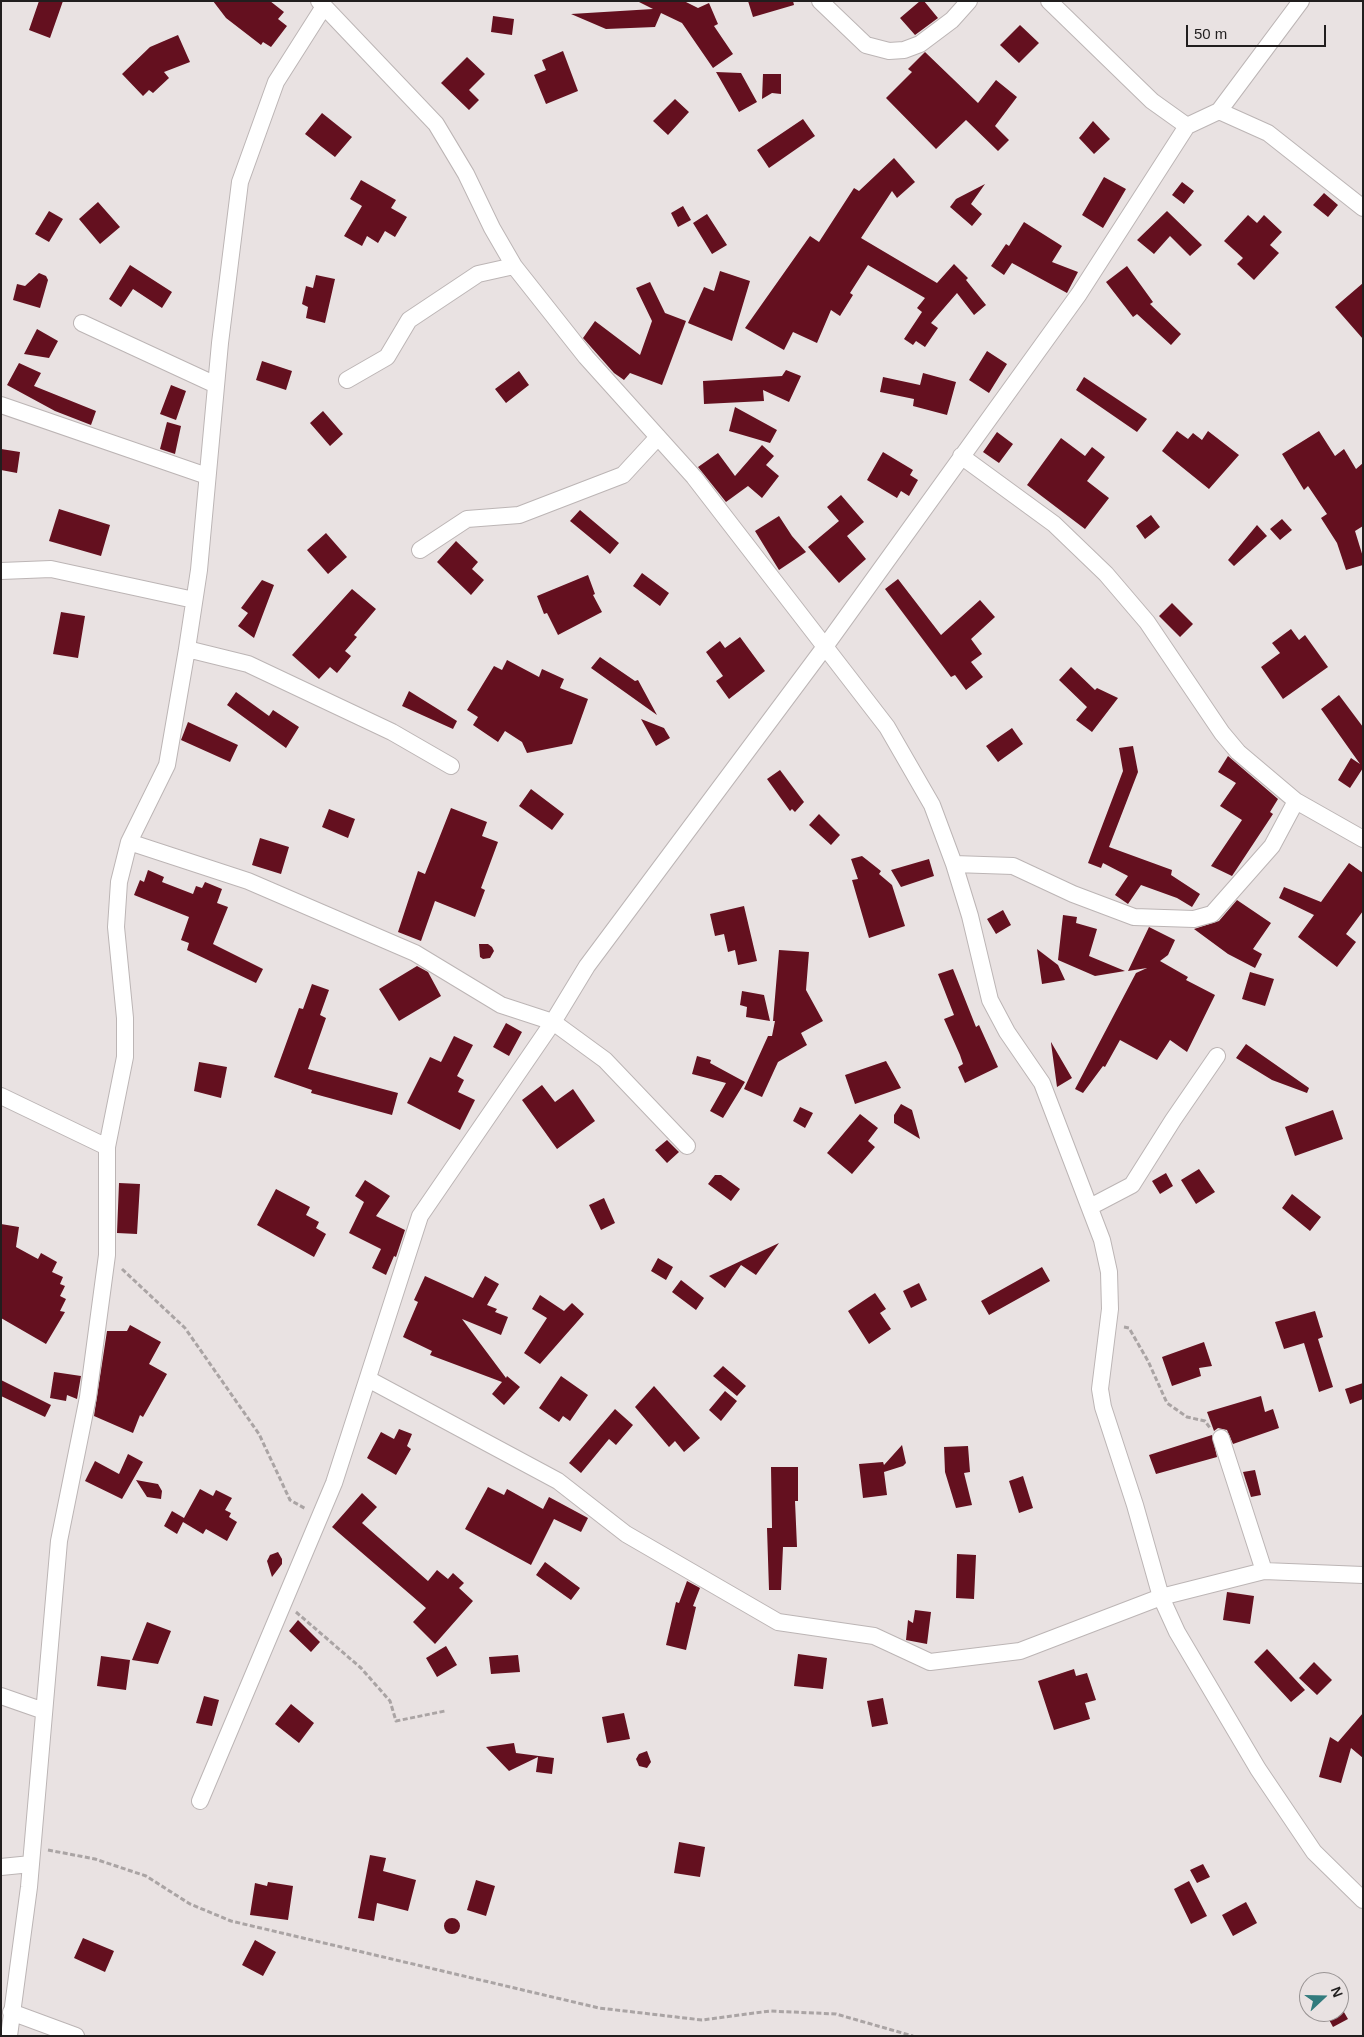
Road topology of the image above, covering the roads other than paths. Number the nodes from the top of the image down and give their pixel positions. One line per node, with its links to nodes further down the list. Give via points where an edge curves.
1 (820, 1): 2 (street, via 866,45 889,50 904,50 920,44 952,20)
2 (969, 1)
3 (1049, 1): 7 (street, via 1152,101)
4 (1301, 1): 6 (street)
5 (321, 4): 9 (street, via 436,124); 12 (street, via 276,82 240,182)
6 (1219, 111): 7 (street); 8 (street, via 1268,133)
7 (1187, 126): 15 (street, via 1079,294)
8 (1363, 208)
9 (514, 266): 11 (street, via 478,274 409,320 387,357); 14 (street, via 586,357)
10 (82, 323): 12 (street)
11 (347, 380)
12 (216, 385): 16 (street)
13 (1, 405): 16 (street)
14 (658, 437): 17 (street, via 623,475 519,515 467,519); 21 (street, via 694,477)
15 (961, 456): 21 (street); 23 (street, via 1054,524 1106,574 1148,622 1222,733 1238,752)
16 (207, 476): 19 (street)
17 (420, 550)
18 (1, 571): 19 (street, via 51,569)
19 (194, 600): 20 (street)
20 (187, 648): 22 (street, via 248,664 392,732); 25 (street, via 166,765)
21 (824, 648): 26 (street, via 887,727 932,805); 27 (street, via 587,966)
22 (451, 766)
23 (1296, 801): 24 (street); 26 (street, via 1272,846 1212,914 1194,919 1134,917 1013,866)
24 (1363, 839)
25 (129, 842): 27 (street, via 248,881 415,953 501,1004); 31 (street, via 119,882 116,927 125,1018 125,1056)
26 (954, 864): 32 (street, via 979,946 990,1000 1042,1084)
27 (553, 1022): 30 (street, via 605,1060); 33 (street, via 420,1216)
28 (1217, 1056): 32 (street, via 1132,1185)
29 (1, 1096): 31 (street)
30 (687, 1146)
31 (107, 1147): 39 (street, via 107,1255 88,1397 59,1541)
32 (1090, 1207): 37 (street, via 1109,1272 1108,1323 1100,1389 1103,1407)
33 (368, 1379): 37 (street, via 558,1480 626,1534 778,1622 874,1636 930,1662 1020,1651); 40 (street, via 334,1483)
34 (1221, 1438): 35 (street)
35 (1264, 1571): 36 (street); 37 (street)
36 (1363, 1575)
37 (1161, 1597): 43 (street, via 1177,1632 1258,1769 1314,1852)
38 (1, 1696): 39 (street)
39 (44, 1711): 41 (street)
40 (200, 1801)
41 (31, 1864): 42 (street); 44 (street)
42 (1, 1867)
43 (1363, 1900)
44 (11, 2012): 45 (street); 46 (street)
45 (9, 2036)
46 (76, 2036)

